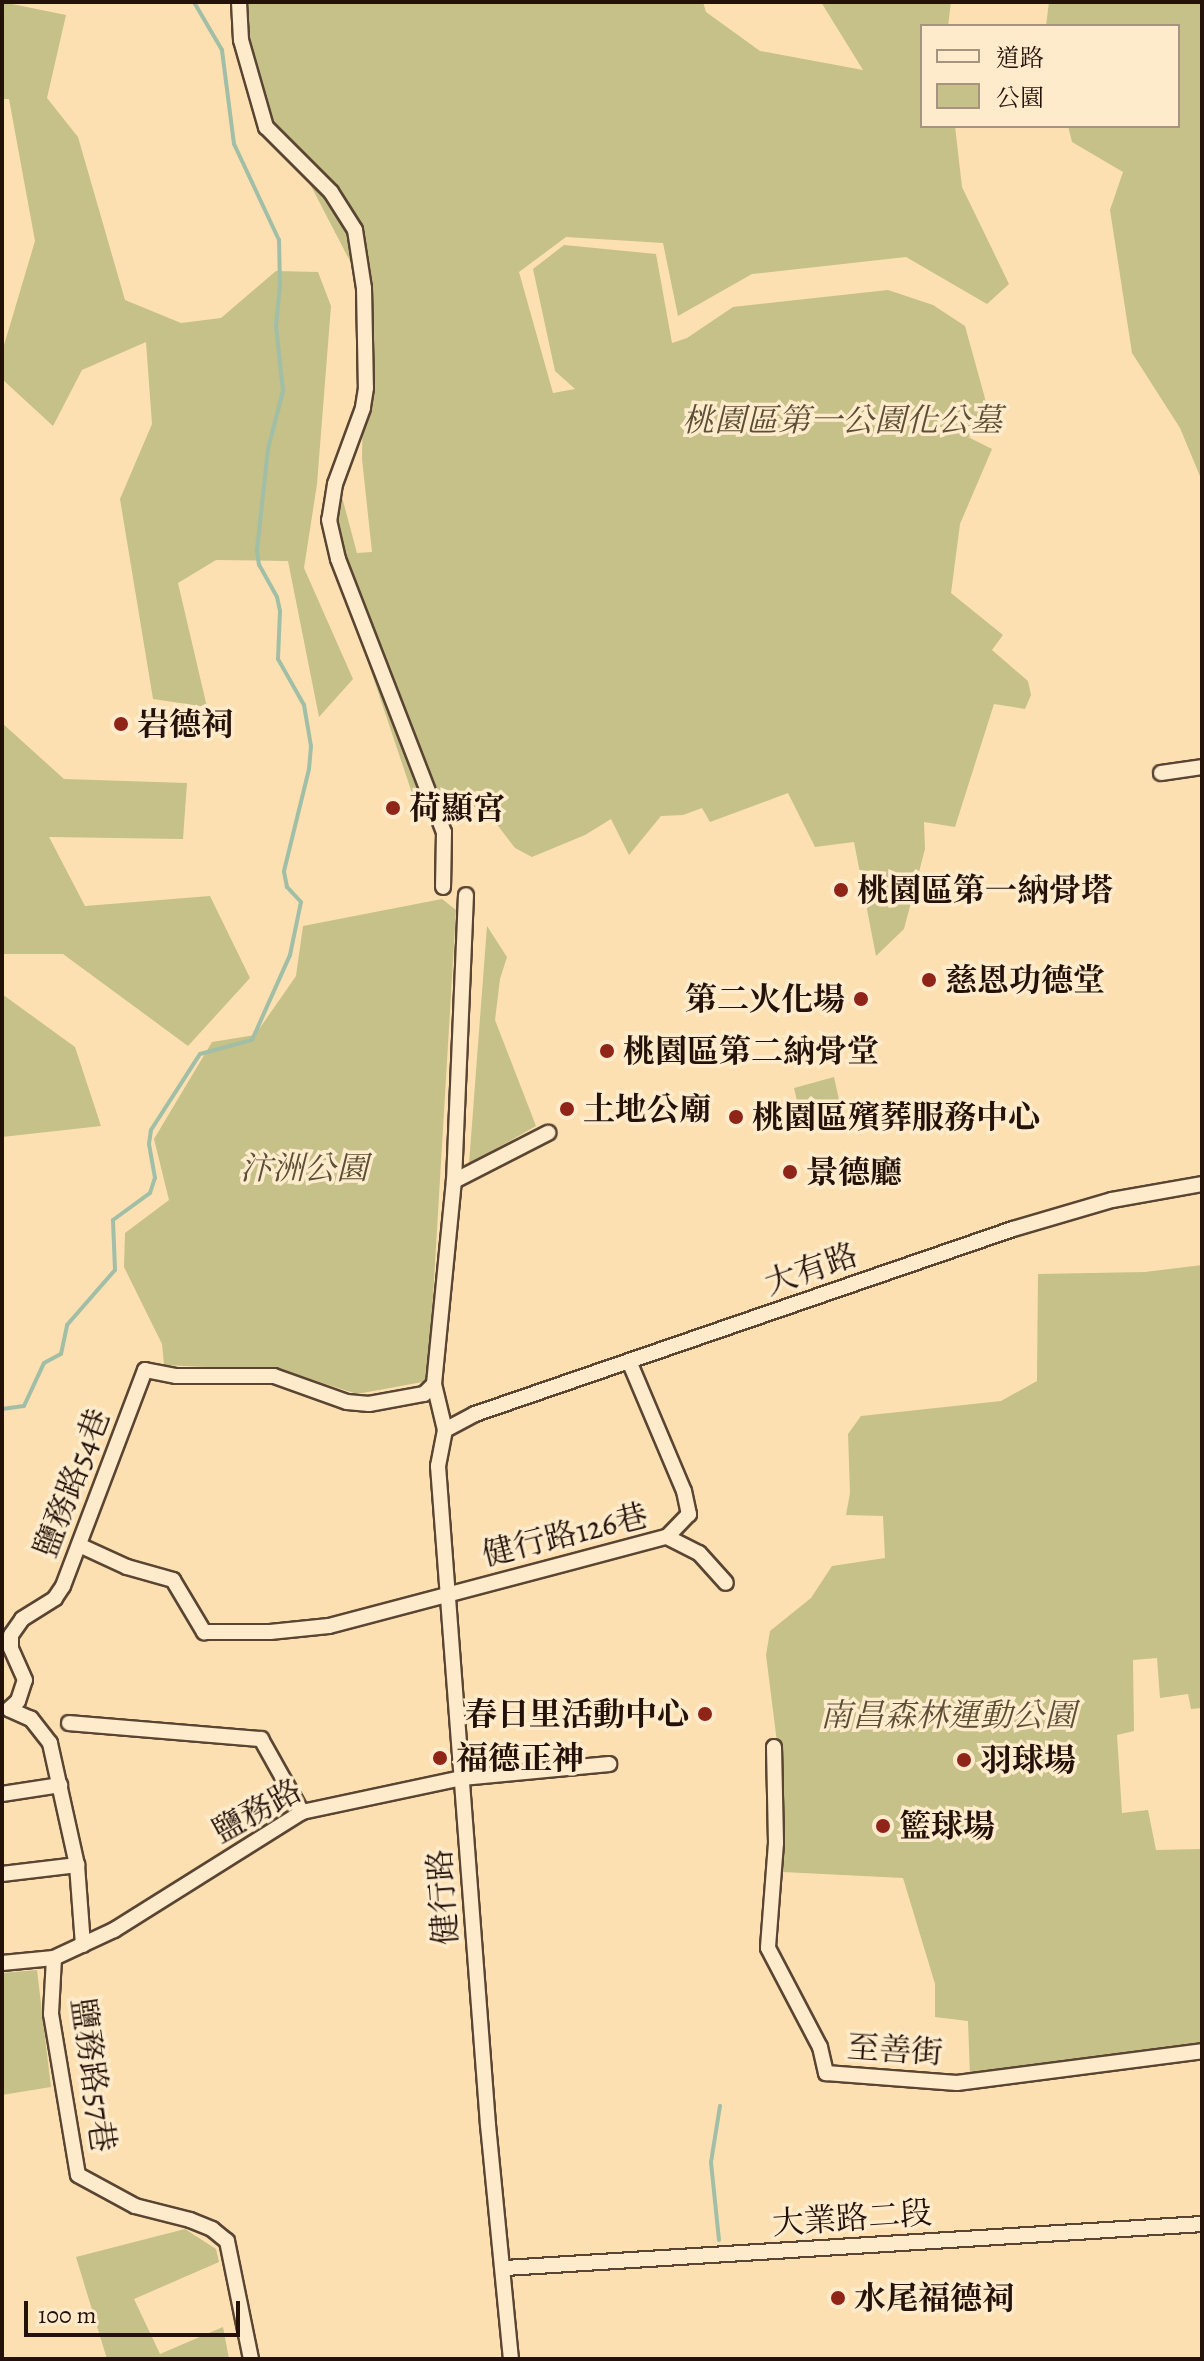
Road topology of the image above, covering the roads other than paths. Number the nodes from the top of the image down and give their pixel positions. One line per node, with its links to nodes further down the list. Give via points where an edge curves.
1 (239, 2): 4 (street, via 241,40 266,127 331,192 355,230 364,288 366,388 329,520 338,559 444,832)
2 (1202, 767): 3 (street)
3 (1161, 773)
4 (443, 887)
5 (466, 895): 7 (street)
6 (548, 1133): 7 (street)
7 (454, 1181): 10 (street)
8 (1202, 1184): 9 (street, 大有路, via 1112,1200 1013,1229)
9 (629, 1361): 11 (street, 大有路, via 475,1414); 12 (street, via 689,1514)
10 (434, 1384): 11 (street); 13 (street, 鹽務路54巷, via 424,1394 369,1404 347,1402 274,1376 176,1376 145,1370)
11 (445, 1430): 15 (street, 健行路, via 438,1466)
12 (667, 1537): 14 (street, 健行路126巷, via 699,1553); 15 (street, 健行路126巷)
13 (79, 1545): 15 (street, 健行路126巷, via 173,1580 204,1632 329,1626); 16 (street, 鹽務路54巷, via 55,1598 22,1619 11,1635 25,1680 18,1701)
14 (726, 1583)
15 (449, 1595): 20 (street, 健行路)
16 (5, 1710): 21 (street, 鹽務路54巷, via 39,1727 50,1743)
17 (69, 1723): 23 (street, via 261,1739)
18 (774, 1747): 29 (street, 至善街, via 776,1843 768,1948 820,2047 826,2073 957,2083)
19 (609, 1764): 20 (street, 鹽務路)
20 (462, 1778): 23 (street, 鹽務路); 31 (street, 健行路, via 488,2125)
21 (60, 1785): 22 (street); 24 (street, 鹽務路54巷)
22 (2, 1794)
23 (302, 1812): 26 (street, 鹽務路)
24 (77, 1865): 25 (street); 26 (street, 鹽務路54巷)
25 (2, 1874)
26 (83, 1945): 27 (street, 鹽務路)
27 (54, 1958): 28 (street, 鹽務路); 32 (street, 鹽務路57巷, via 51,2014 78,2175 135,2206 190,2220 227,2241)
28 (2, 1963)
29 (1202, 2051)
30 (1202, 2224): 31 (street, 大業路二段)
31 (505, 2268): 33 (street, 健行路)
32 (251, 2359)
33 (511, 2359)

